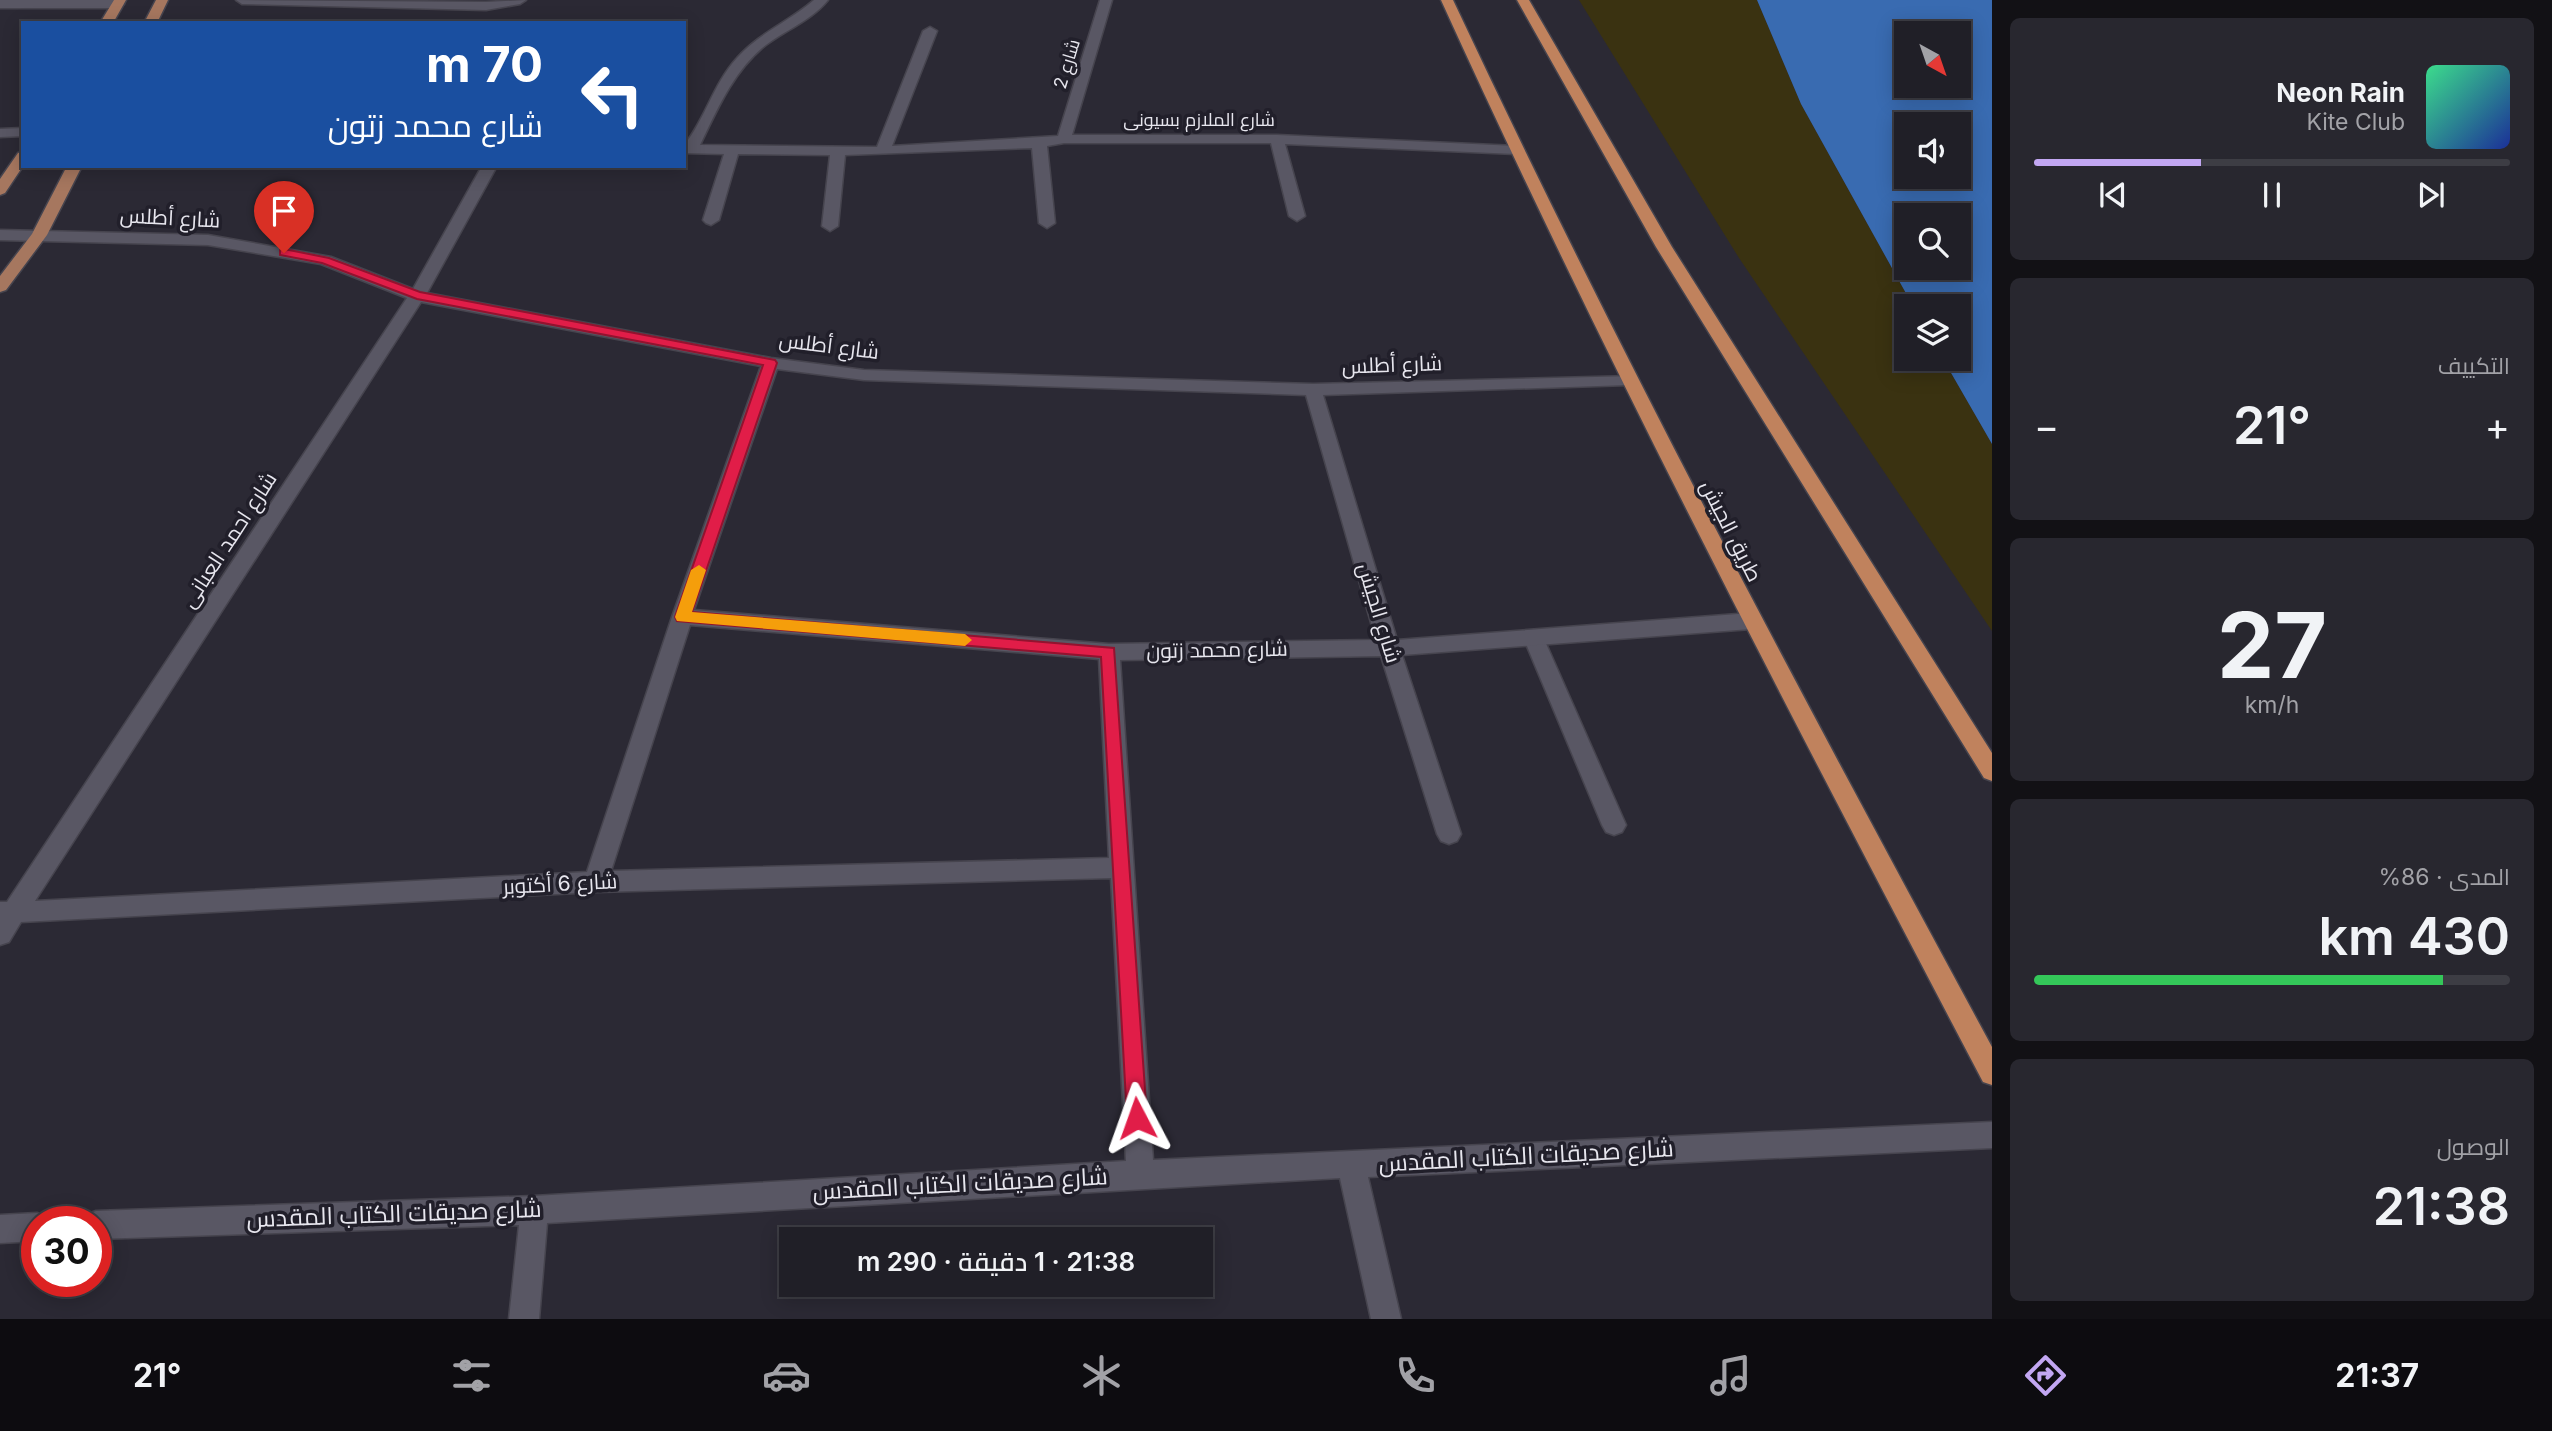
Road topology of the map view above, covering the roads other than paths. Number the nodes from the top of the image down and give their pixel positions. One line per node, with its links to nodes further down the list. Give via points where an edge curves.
1 (162, 0): 12 (main road)
2 (242, 0): 8 (street)
3 (520, 0): 8 (street, via 486,6)
4 (822, 0): 19 (street, via 742,60)
5 (1106, 0): 16 (street, شارع 2)
6 (1447, 0): 20 (highway, طريق الجيش)
7 (1523, 0): 44 (highway, via 1664,247)
8 (350, 1)
9 (119, 2): 10 (street); 11 (main road)
10 (0, 4)
11 (107, 21)
12 (151, 21)
13 (930, 31): 22 (street)
14 (0, 132): 15 (street)
15 (21, 132)
16 (1064, 139): 17 (street, شارع الملازم بسيونى); 18 (street, شارع الملازم بسيونى)
17 (1277, 139): 20 (street, شارع الملازم بسيونى); 28 (street)
18 (1039, 143): 22 (street, شارع الملازم بسيونى); 30 (street)
19 (687, 149): 21 (street, شارع الملازم بسيونى)
20 (1516, 150): 37 (highway, طريق الجيش)
21 (732, 151): 23 (street, شارع الملازم بسيونى); 29 (street)
22 (883, 151): 23 (street, شارع الملازم بسيونى)
23 (838, 152): 31 (street)
24 (21, 159): 27 (main road)
25 (74, 168): 33 (main road)
26 (489, 168): 35 (street, شارع احمد العبانى)
27 (0, 190)
28 (1297, 216)
29 (711, 220)
30 (1047, 223)
31 (830, 226)
32 (0, 235): 33 (street, شارع أطلس)
33 (38, 235): 34 (main road); 35 (street, شارع أطلس, via 208,240 264,249 325,260)
34 (0, 287)
35 (417, 296): 36 (street, شارع أطلس); 49 (street, شارع احمد العبانى)
36 (771, 363): 38 (street, شارع أطلس, via 864,375); 39 (street)
37 (1628, 380): 38 (street, شارع أطلس); 40 (highway, طريق الجيش)
38 (1313, 390): 42 (street, شارع الجيش)
39 (682, 617): 43 (street, شارع محمد زتون); 48 (street)
40 (1751, 621): 41 (street, شارع محمد زتون); 51 (highway, طريق الجيش)
41 (1534, 639): 42 (street, شارع محمد زتون); 45 (street)
42 (1389, 648): 43 (street, شارع محمد زتون); 46 (street, شارع الجيش)
43 (1108, 652): 47 (street)
44 (1992, 772)
45 (1615, 825)
46 (1449, 834)
47 (1121, 868): 48 (street, شارع 6 أكتوبر); 54 (street)
48 (596, 882): 49 (street, شارع 6 أكتوبر)
49 (6, 913): 50 (street, شارع احمد العبانى)
50 (0, 934)
51 (1992, 1073)
52 (1992, 1135): 53 (street, شارع صديقات الكتاب المقدس)
53 (1351, 1164): 54 (street, شارع صديقات الكتاب المقدس); 60 (street)
54 (1140, 1174): 55 (street, شارع صديقات الكتاب المقدس)
55 (534, 1210): 56 (street, شارع صديقات الكتاب المقدس); 59 (street)
56 (112, 1224)
57 (21, 1227): 58 (street)
58 (0, 1228)
59 (524, 1319)
60 (1386, 1319)

